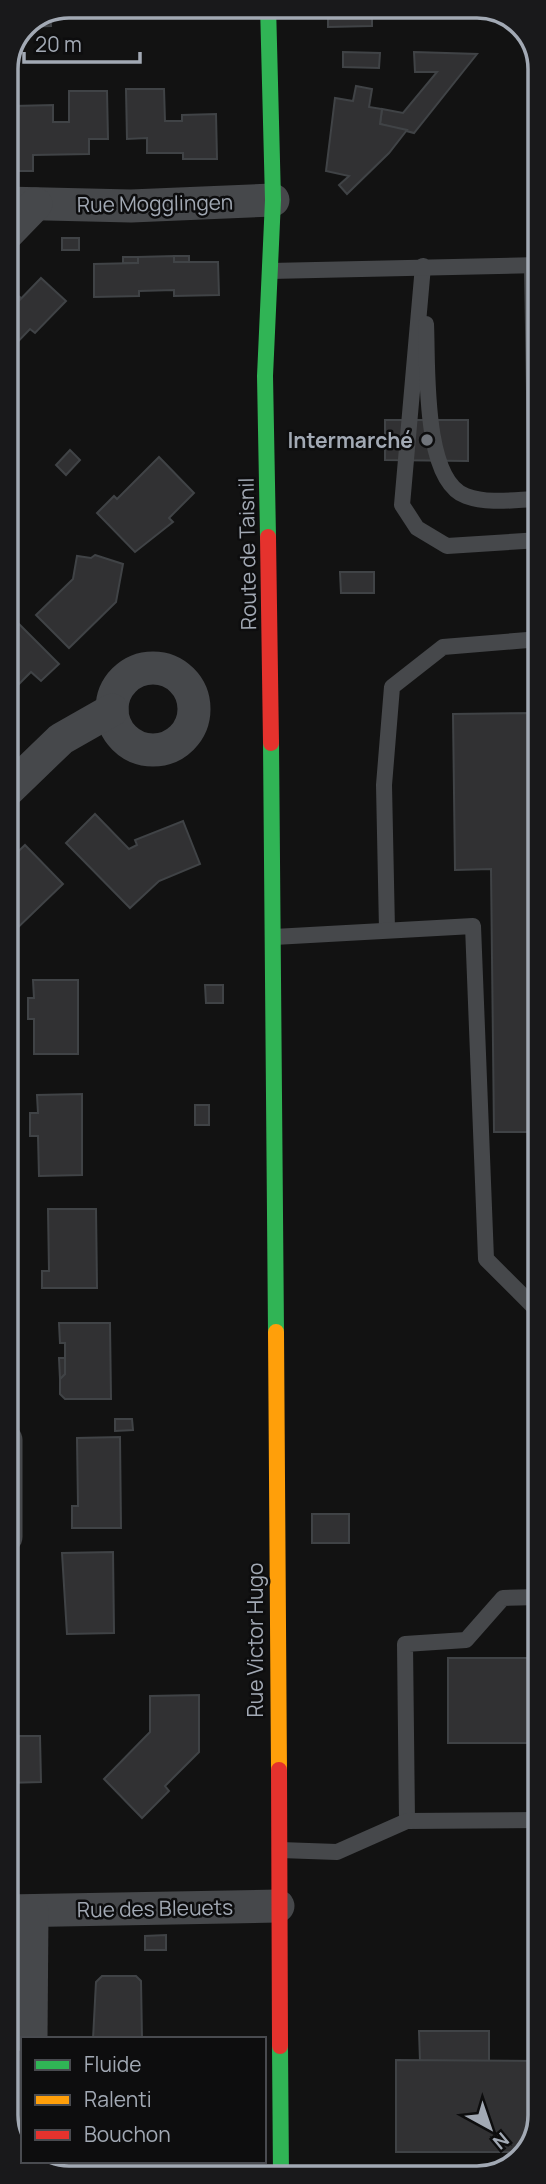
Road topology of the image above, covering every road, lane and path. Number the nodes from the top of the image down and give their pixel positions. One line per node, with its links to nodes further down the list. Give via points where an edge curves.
1 (268, 18): 2 (street, Route de Taisnil)
2 (273, 201): 3 (street, Rue Mogglingen); 6 (street, Route de Taisnil)
3 (21, 204)
4 (528, 265): 5 (lane)
5 (423, 266): 6 (lane); 7 (lane, via 432,436 441,472 463,496 489,501); 8 (lane, via 402,505 417,528 447,546)
6 (270, 271): 13 (street, Route de Taisnil, via 265,376)
7 (528, 499)
8 (528, 541)
9 (528, 640): 12 (lane, via 443,647 392,687 384,785)
10 (112, 709): 11 (street, via 61,739)
11 (18, 780)
12 (387, 930): 13 (lane); 15 (lane, via 473,926 486,1259)
13 (274, 937): 14 (street, Route de Taisnil)
14 (273, 1102): 19 (street, Rue Victor Hugo)
15 (528, 1299)
16 (528, 1597): 17 (lane, via 503,1598 466,1640 405,1644)
17 (408, 1821): 18 (lane); 19 (lane, via 337,1852)
18 (528, 1821)
19 (277, 1850): 20 (street, Rue Victor Hugo)
20 (278, 1906): 21 (street, Rue des Bleuets); 23 (street, Rue Victor Hugo)
21 (19, 1911): 22 (street, Rue des Bleuets)
22 (31, 2037)
23 (281, 2166)

